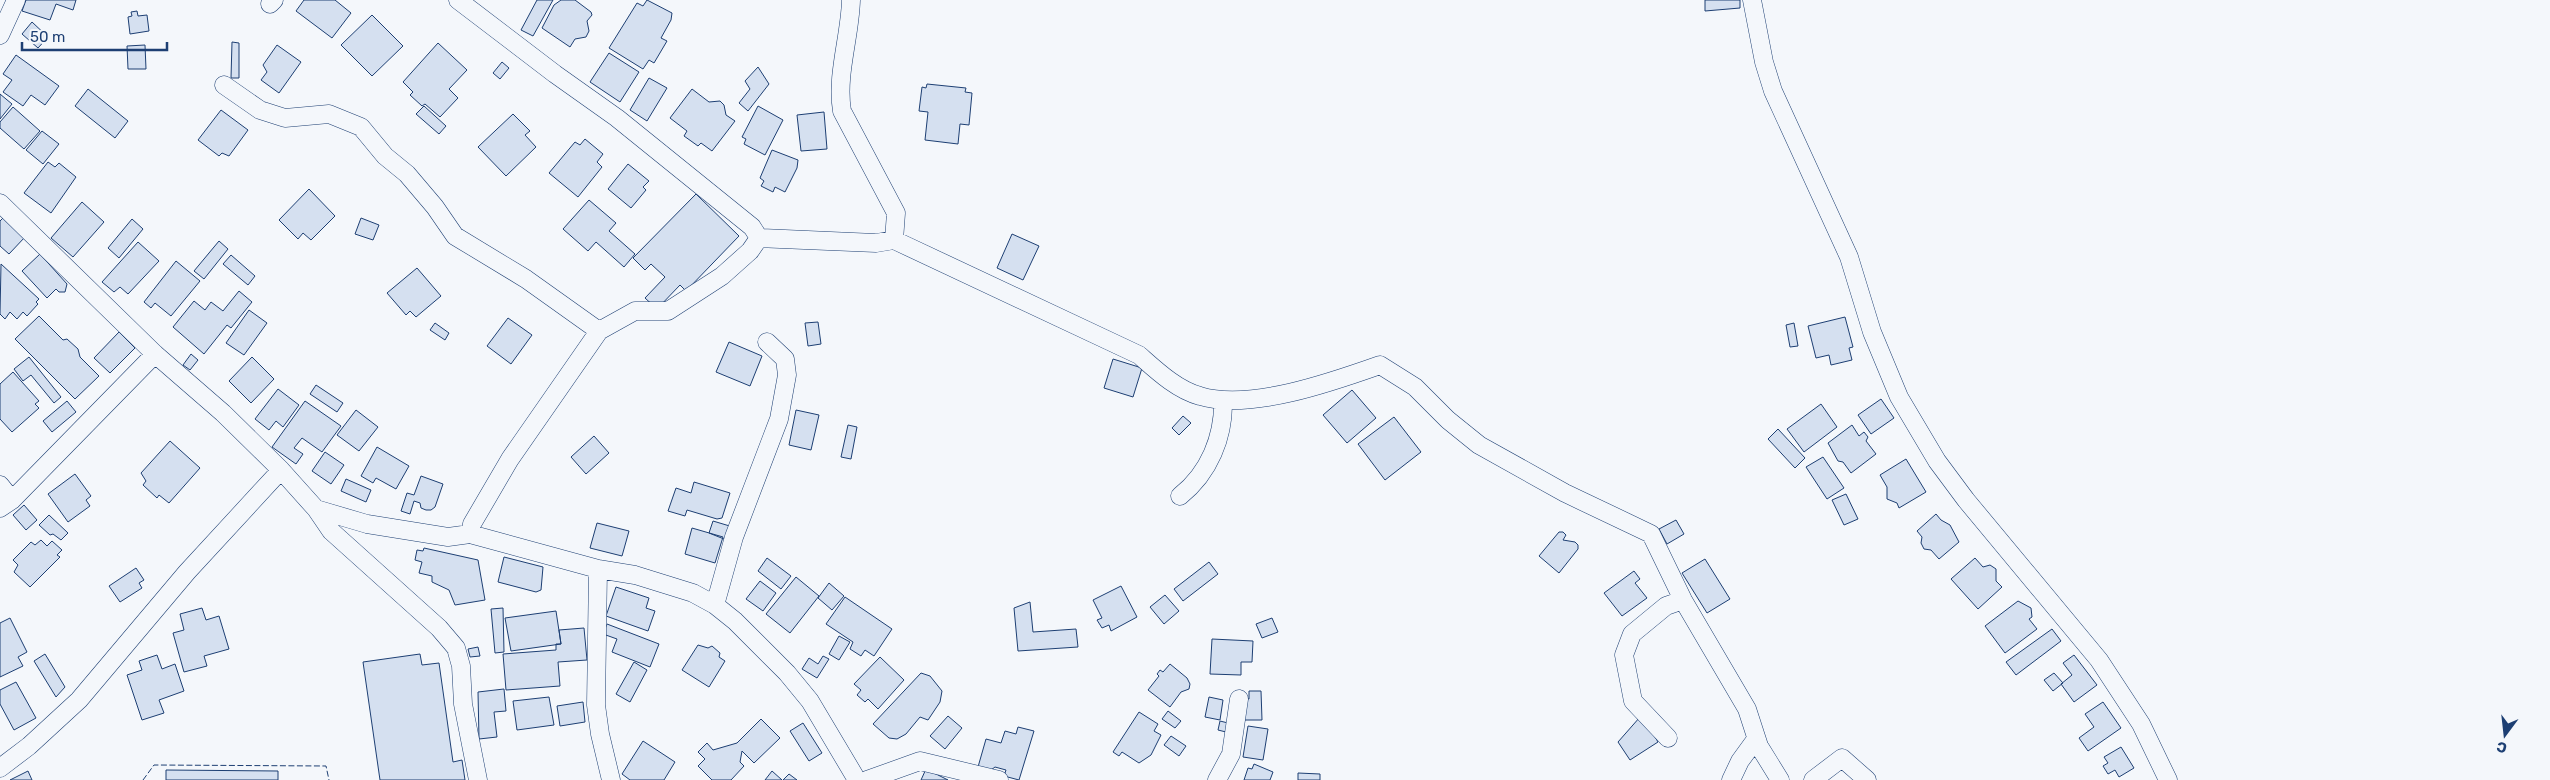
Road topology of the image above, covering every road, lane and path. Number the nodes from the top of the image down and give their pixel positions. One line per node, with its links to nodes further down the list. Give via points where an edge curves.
1 (16, 0): 5 (street)
2 (458, 0): 8 (street, via 632,130 752,227)
3 (851, 0): 9 (street, via 840,95 842,111 896,212)
4 (1752, 0): 37 (street, via 1773,91 1849,257 1872,332 1899,397 1937,461 1966,500 2100,660 2141,724)
5 (0, 35)
6 (224, 85): 10 (street, via 260,110 285,118 328,114 361,127 385,156 407,174 455,236 526,279)
7 (0, 203): 12 (street)
8 (759, 238): 9 (street); 10 (street, via 750,251 722,276 668,311 635,311)
9 (894, 240): 13 (street, via 1139,355 1156,370 1198,396)
10 (599, 331): 19 (street, via 510,459 472,524)
11 (767, 342): 22 (street, via 785,359 787,375 780,419 734,537)
12 (155, 354): 14 (street, via 223,413); 17 (street)
13 (1223, 400): 16 (street, via 1224,418 1208,465 1194,485); 21 (street, via 1324,384 1380,365 1415,387 1479,445 1652,534)
14 (281, 470): 18 (street); 26 (street, via 187,572 79,700)
15 (0, 485): 17 (street)
16 (1180, 496)
17 (6, 504)
18 (316, 509): 19 (street, via 367,524 433,535); 27 (street, via 331,531 439,628 456,648)
19 (470, 534): 20 (street)
20 (598, 569): 22 (street, via 635,575 693,593); 28 (street, via 596,705)
21 (1683, 600): 24 (street, via 1666,606 1632,634 1624,655 1633,701); 25 (street, via 1747,709)
22 (715, 605): 29 (street, via 787,674 810,702)
23 (1239, 699): 32 (street, via 1232,754)
24 (1668, 738)
25 (1756, 739): 33 (street, via 1740,761); 34 (street)
26 (0, 768)
27 (478, 780)
28 (611, 780)
29 (857, 780)
30 (867, 780): 31 (street, via 920,761)
31 (999, 780)
32 (1217, 780)
33 (1732, 780)
34 (1780, 780)
35 (1813, 780): 36 (street, via 1842,758)
36 (1867, 780)
37 (2168, 780)

